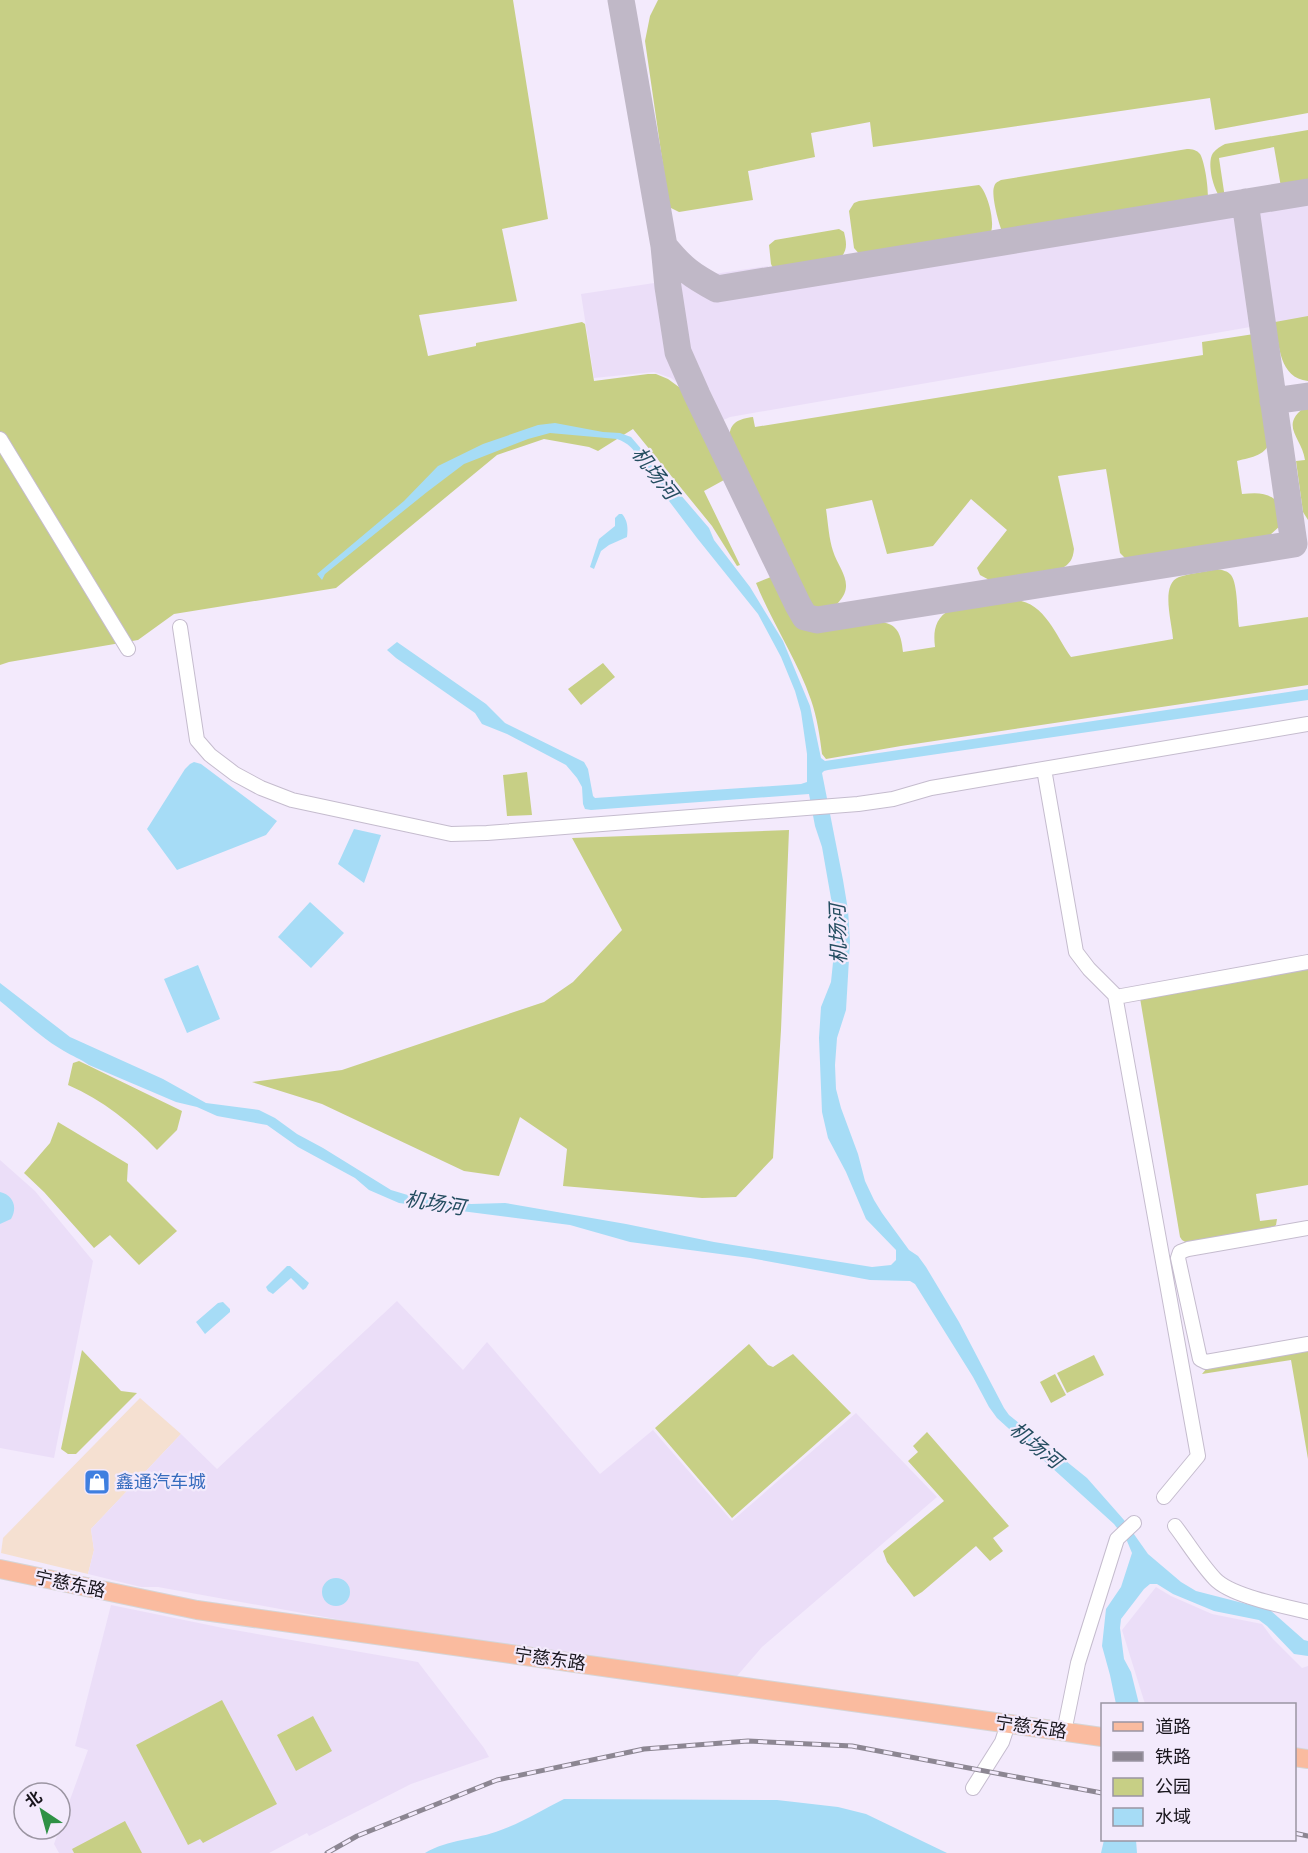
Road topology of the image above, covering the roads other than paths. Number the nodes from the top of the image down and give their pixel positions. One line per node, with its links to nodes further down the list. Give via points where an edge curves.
1 (0, 439): 3 (street)
2 (180, 627): 5 (street, via 197,740 210,755 235,774 292,800 451,834 858,804)
3 (128, 649)
4 (1308, 724): 5 (street)
5 (1044, 769): 7 (street, via 1076,952)
6 (1308, 962): 7 (street)
7 (1116, 997): 10 (street, via 1198,1456)
8 (1308, 1227): 9 (street, via 1188,1249 1178,1257 1200,1359 1206,1362)
9 (1308, 1344)
10 (1164, 1497)
11 (1134, 1523): 16 (street, via 1117,1539 1078,1663)
12 (1175, 1526): 14 (street, via 1216,1580 1227,1588)
13 (0, 1569): 15 (main road, 宁慈东路, via 196,1610)
14 (1308, 1612)
15 (1008, 1724): 16 (main road, 宁慈东路); 18 (street, via 1002,1742)
16 (1064, 1731): 17 (main road, 宁慈东路)
17 (1100, 1736)
18 (973, 1788)

